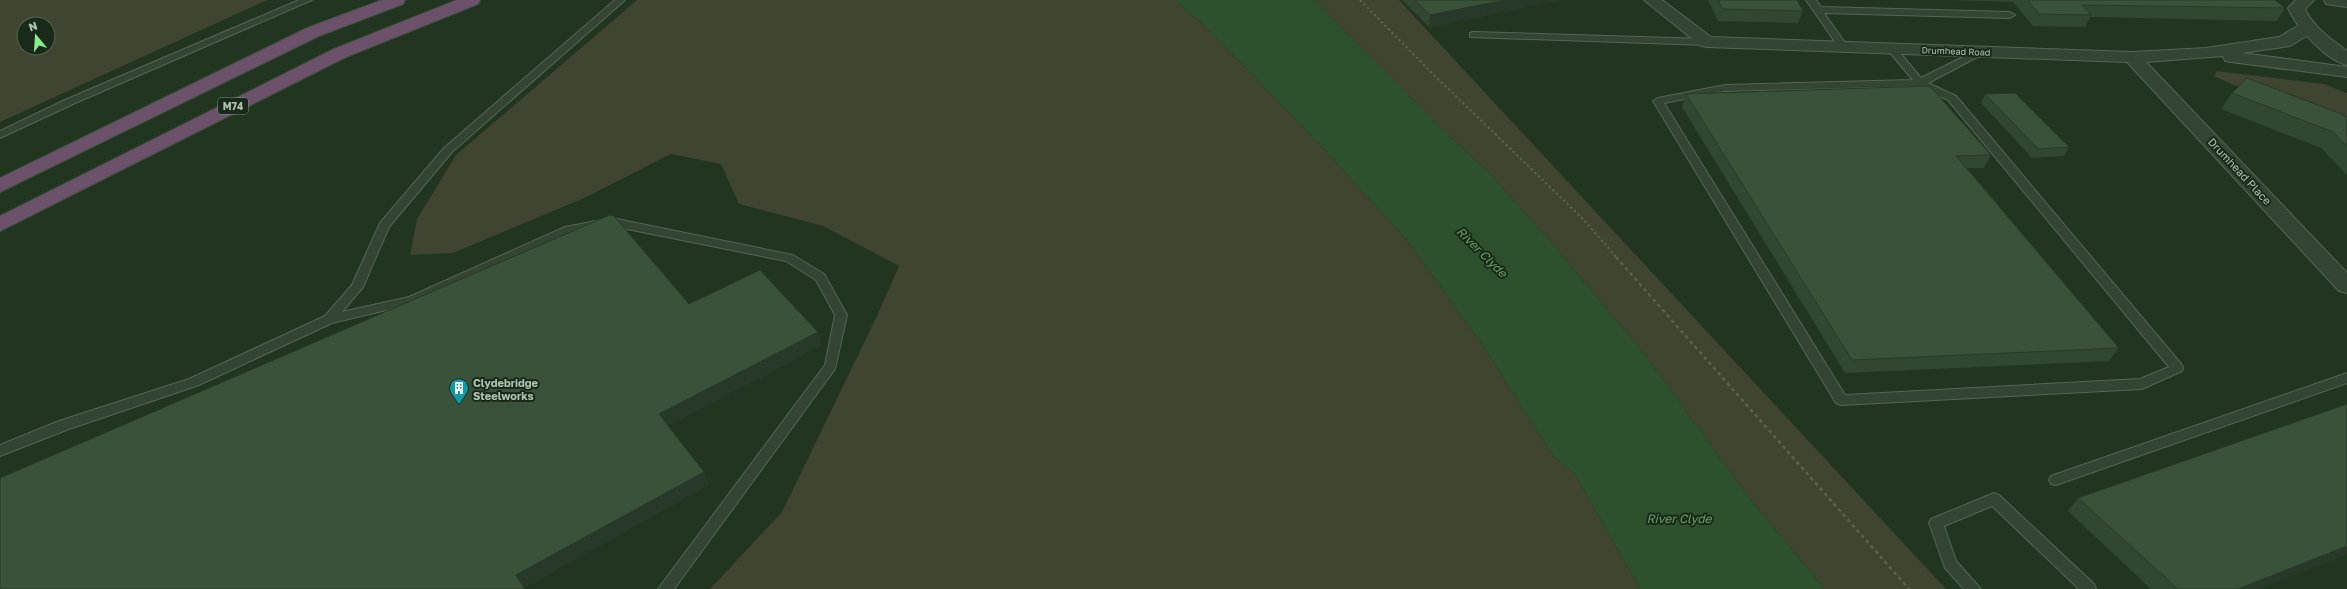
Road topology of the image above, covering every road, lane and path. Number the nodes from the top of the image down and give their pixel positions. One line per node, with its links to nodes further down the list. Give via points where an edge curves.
1 (307, 0): 24 (lane, via 69,102)
2 (397, 0): 25 (highway, via 313,32)
3 (472, 0): 26 (highway, M74, via 340,52)
4 (620, 0): 28 (lane, via 448,150 384,226 357,287)
5 (1360, 0): 33 (path, via 1584,220)
6 (1652, 0): 15 (street)
7 (1811, 0): 11 (lane)
8 (2332, 0): 9 (street)
9 (2347, 2)
10 (2297, 3): 13 (street, via 2300,20)
11 (1818, 10): 12 (lane); 16 (lane)
12 (2010, 15)
13 (2307, 28): 19 (street, via 2284,42); 21 (street)
14 (1473, 35): 15 (lane)
15 (1707, 42): 16 (street, Drumhead Road)
16 (1843, 47): 17 (street, Drumhead Road)
17 (1892, 49): 18 (street, Drumhead Road); 23 (lane)
18 (1980, 52): 20 (street, Drumhead Road); 23 (lane)
19 (2206, 54): 20 (street, Drumhead Road); 22 (street)
20 (2132, 57): 27 (street, Drumhead Place)
21 (2347, 60)
22 (2347, 72)
23 (1920, 83): 23 (lane, via 1725,88 1658,101 1841,400 2142,384 2177,368 1952,98)
24 (0, 135)
25 (0, 186)
26 (0, 224)
27 (2347, 286)
28 (329, 319): 30 (lane, via 194,382 64,425); 32 (lane, via 412,300 569,230 612,222 789,258 820,277 841,315 831,366)
29 (2347, 378): 31 (lane)
30 (0, 451)
31 (2056, 480)
32 (665, 589)
33 (1909, 589)
34 (1974, 589): 35 (lane, via 1950,564 1936,523 1994,499)
35 (2089, 589)

